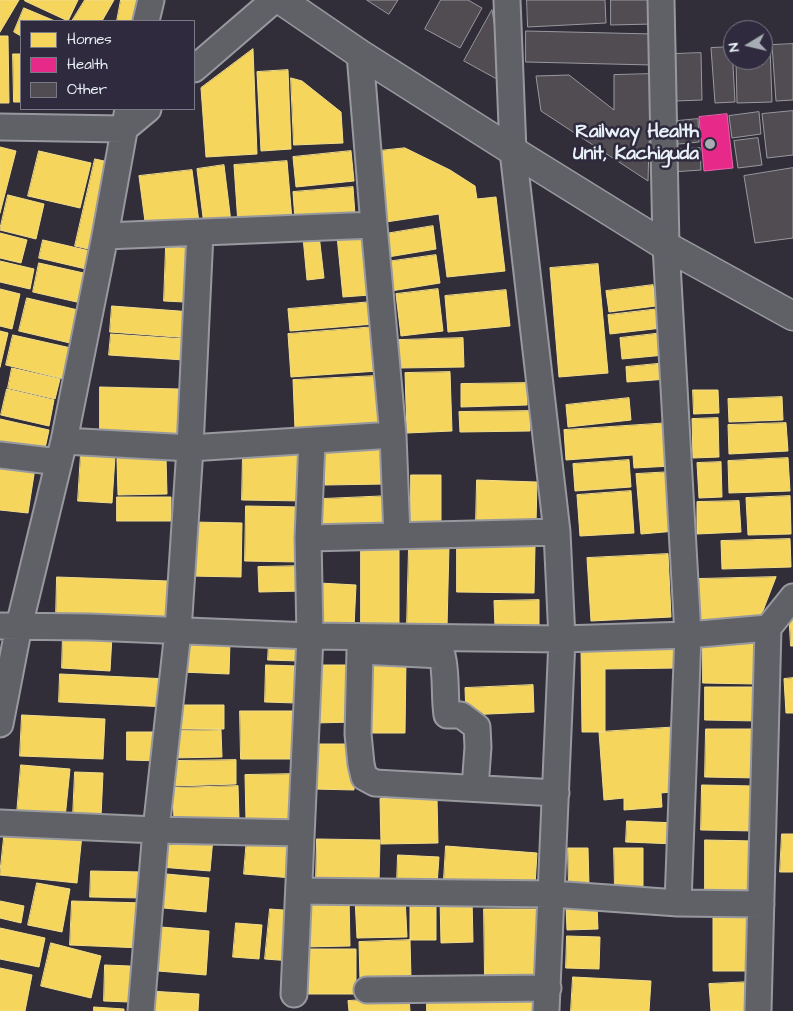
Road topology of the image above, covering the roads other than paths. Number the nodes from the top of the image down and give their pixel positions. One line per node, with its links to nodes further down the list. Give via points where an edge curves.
1 (151, 0): 6 (street)
2 (274, 0): 8 (street)
3 (281, 0): 7 (main road)
4 (507, 0): 12 (street)
5 (661, 0): 16 (street)
6 (146, 20)
7 (360, 54): 12 (main road); 13 (street)
8 (195, 68)
9 (146, 110): 10 (street)
10 (126, 119): 11 (street); 15 (street)
11 (0, 127)
12 (513, 152): 16 (main road); 23 (street)
13 (374, 225): 14 (street); 18 (street)
14 (200, 233): 15 (street); 20 (street)
15 (105, 236): 21 (street)
16 (666, 246): 17 (main road); 30 (street)
17 (793, 316)
18 (393, 435): 19 (street); 24 (street)
19 (312, 441): 20 (street); 25 (street)
20 (190, 448): 21 (street); 29 (street)
21 (61, 452): 22 (street); 27 (street)
22 (0, 455)
23 (557, 532): 24 (street); 32 (street)
24 (397, 536): 25 (street)
25 (308, 538): 31 (street)
26 (793, 597): 28 (street)
27 (9, 626): 29 (street); 34 (street)
28 (768, 628): 30 (street); 43 (street)
29 (178, 631): 31 (street); 38 (street)
30 (688, 635): 32 (street); 42 (street)
31 (310, 636): 33 (street); 39 (street)
32 (562, 639): 33 (street); 36 (street)
33 (379, 649): 35 (street, via 442,655 447,715 461,715 477,727); 35 (street, via 360,651 358,734 364,777 375,783)
34 (0, 724)
35 (475, 788): 36 (street)
36 (556, 792): 41 (street)
37 (0, 824): 38 (street)
38 (156, 830): 39 (street); 47 (street)
39 (301, 833): 40 (street)
40 (299, 891): 41 (street); 45 (street)
41 (552, 894): 42 (street); 46 (street)
42 (678, 903): 43 (street)
43 (761, 904): 48 (street)
44 (367, 990): 46 (street)
45 (294, 994)
46 (547, 999)
47 (141, 1011)
48 (758, 1011)

